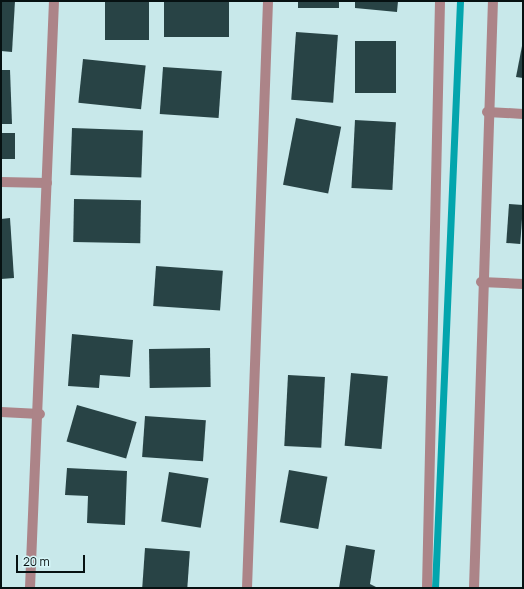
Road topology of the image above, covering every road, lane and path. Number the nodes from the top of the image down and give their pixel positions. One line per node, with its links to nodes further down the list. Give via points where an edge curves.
1 (54, 1): 8 (street)
2 (268, 1): 14 (street)
3 (440, 1): 15 (street)
4 (493, 1): 5 (street)
5 (486, 112): 6 (street); 9 (street)
6 (523, 114)
7 (1, 182): 8 (street)
8 (47, 183): 12 (street)
9 (481, 282): 10 (street); 16 (street)
10 (523, 284)
11 (1, 412): 12 (street)
12 (40, 414): 13 (street)
13 (30, 588)
14 (247, 588)
15 (426, 588)
16 (474, 588)

